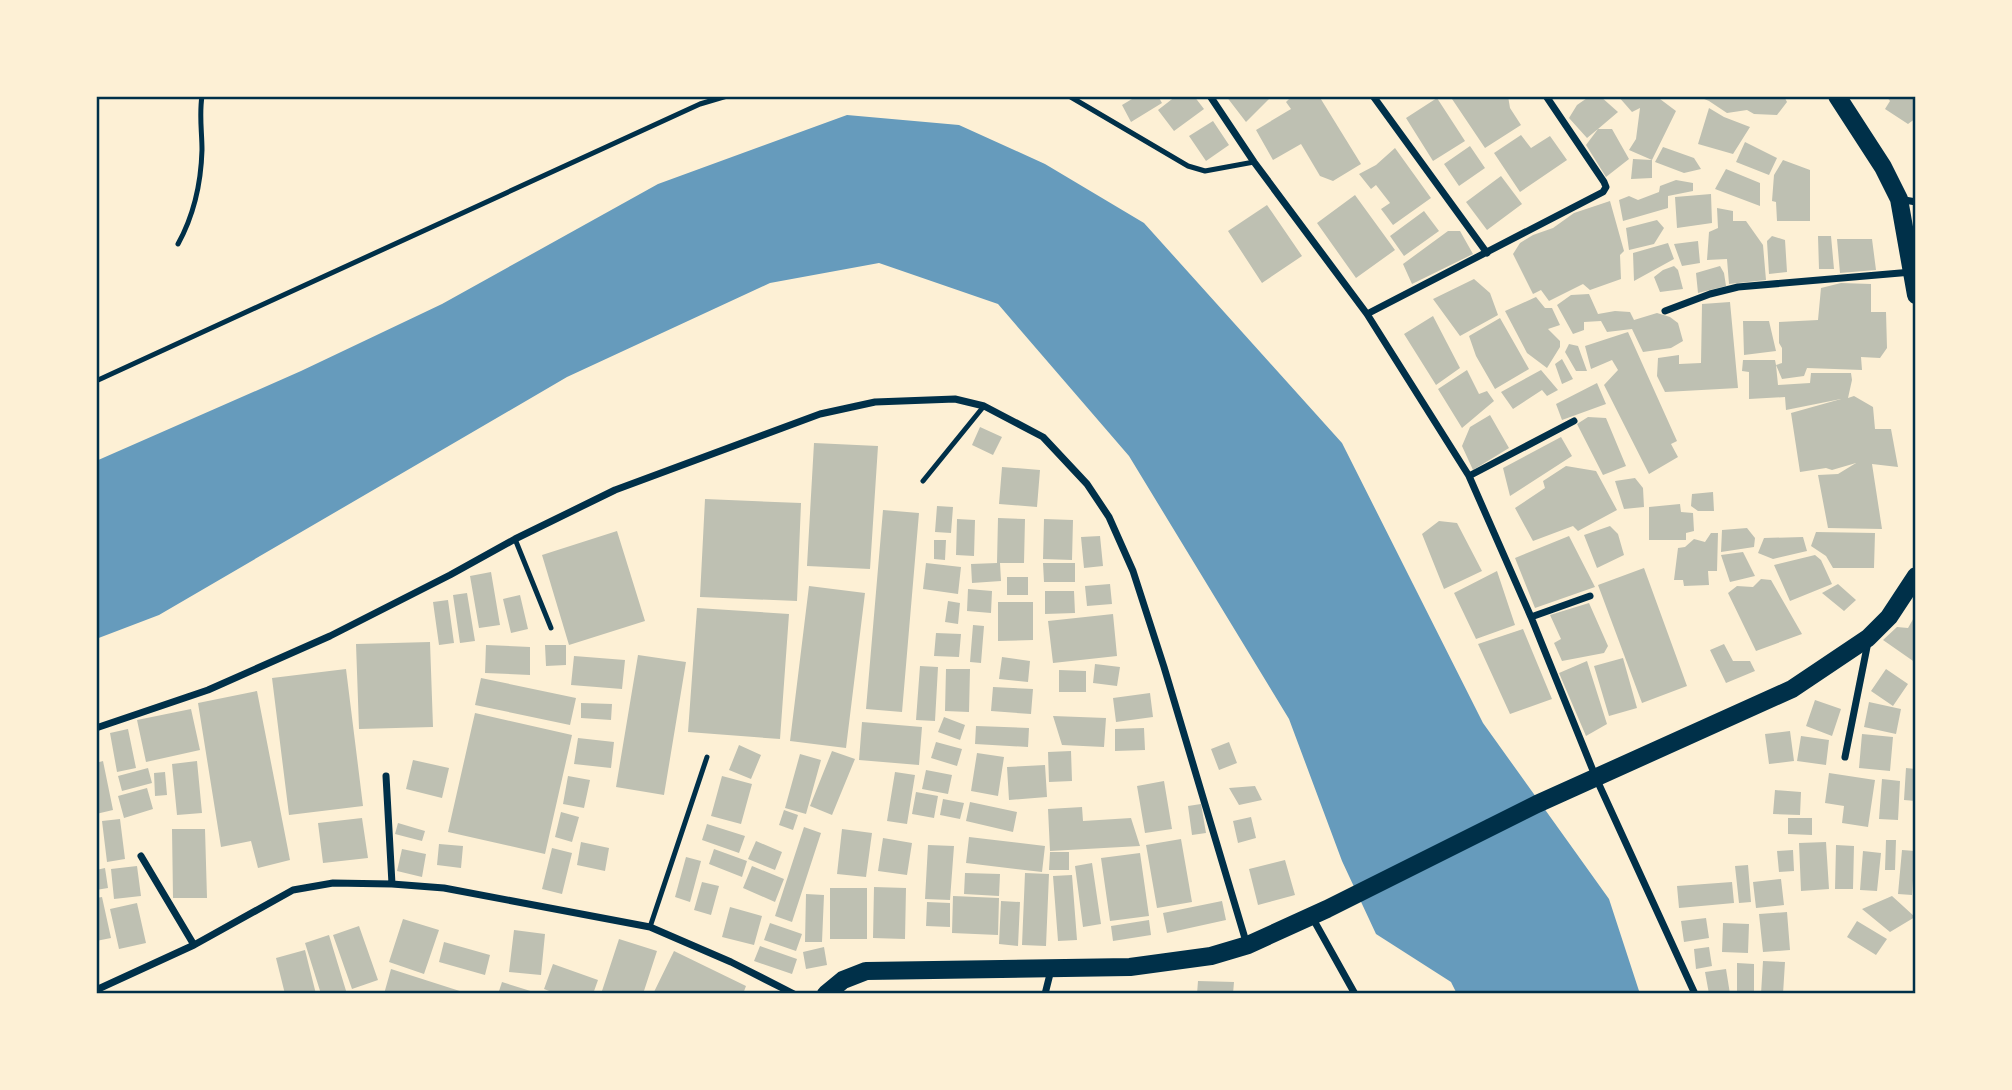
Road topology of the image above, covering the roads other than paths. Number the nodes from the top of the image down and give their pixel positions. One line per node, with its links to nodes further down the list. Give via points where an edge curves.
1 (202, 96): 11 (lane, via 196,201)
2 (727, 96): 16 (lane, via 700,104)
3 (1069, 96): 8 (lane, via 1188,166 1205,171)
4 (1210, 96): 8 (street)
5 (1373, 96): 12 (street)
6 (1546, 96): 12 (street, via 1606,187)
7 (1837, 96): 9 (main road)
8 (1254, 162): 15 (street)
9 (1908, 200): 10 (main road)
10 (1912, 240): 13 (main road)
11 (178, 244)
12 (1487, 253): 15 (street)
13 (1915, 285): 14 (street, via 1738,287)
14 (1665, 311)
15 (1367, 314): 19 (street)
16 (96, 381)
17 (984, 406): 20 (lane); 21 (street, via 955,399 914,399 820,414 615,490); 37 (street, via 1043,437 1087,484 1109,517 1133,571)
18 (1574, 421): 19 (street)
19 (1469, 476): 24 (street)
20 (922, 481)
21 (515, 539): 25 (lane); 27 (street, via 330,636 208,690)
22 (1914, 585): 26 (main road)
23 (1590, 596): 24 (street)
24 (1531, 617): 31 (street)
25 (551, 628)
26 (1868, 638): 29 (street); 31 (main road, via 1792,689)
27 (96, 727)
28 (707, 757): 35 (lane)
29 (1845, 757)
30 (386, 776): 33 (street)
31 (1596, 778): 34 (main road); 44 (street)
32 (141, 856): 36 (street)
33 (392, 884): 35 (street, via 444,888); 36 (street, via 319,884 293,890)
34 (1319, 912): 37 (main road); 43 (street)
35 (650, 927): 40 (street)
36 (194, 945): 39 (street)
37 (1248, 945): 38 (main road, via 1211,956 1130,967)
38 (1051, 969): 41 (main road, via 866,971 843,980); 42 (street)
39 (96, 990)
40 (794, 994)
41 (826, 994)
42 (1045, 994)
43 (1355, 994)
44 (1695, 994)

